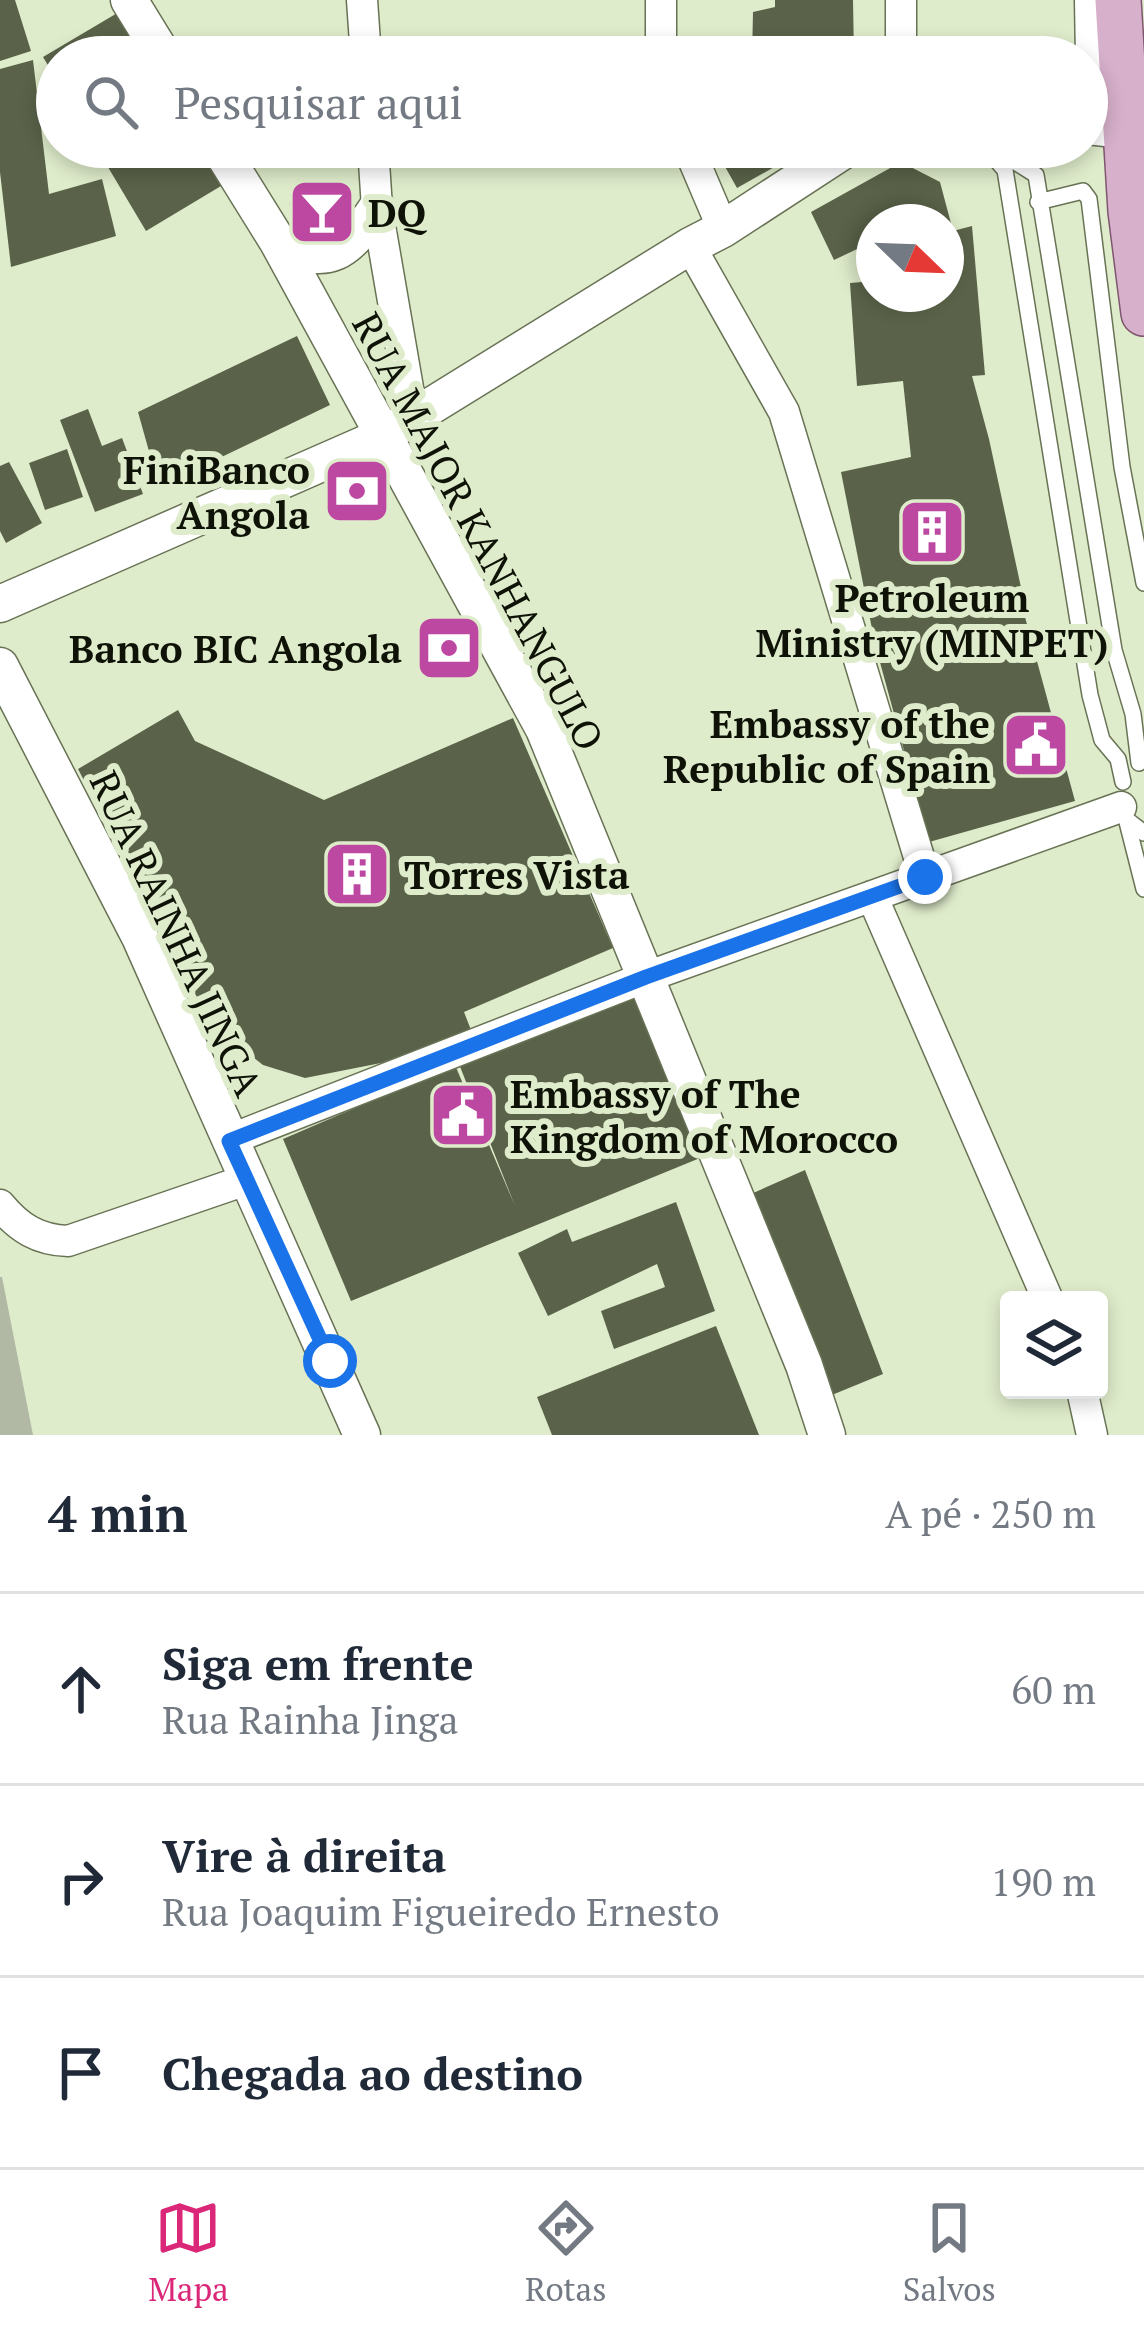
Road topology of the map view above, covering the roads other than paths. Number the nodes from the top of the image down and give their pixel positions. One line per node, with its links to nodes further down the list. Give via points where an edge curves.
1 (129, 0): 7 (street)
2 (362, 0): 8 (street)
3 (661, 0): 9 (street)
4 (901, 0): 10 (street)
5 (1093, 0): 11 (street)
6 (1116, 0): 12 (main road); 13 (main road)
7 (151, 36)
8 (365, 36)
9 (661, 36)
10 (902, 36)
11 (1091, 36)
12 (1101, 36)
13 (1119, 132): 25 (main road)
14 (232, 168): 23 (street, RUA MAJOR KANHANGULO)
15 (374, 168): 21 (street)
16 (697, 168): 22 (street)
17 (817, 168): 22 (street)
18 (1003, 168): 32 (lane, via 1090,695 1102,740 1118,759)
19 (1024, 168): 20 (lane, via 1036,175)
20 (1037, 202): 28 (lane, via 1083,191 1089,199); 31 (lane, via 1114,650 1134,682)
21 (377, 208): 23 (street, via 338,252 307,255); 26 (street)
22 (723, 230): 24 (street)
23 (278, 242): 27 (street, RUA MAJOR KANHANGULO)
24 (690, 246): 26 (street); 34 (street, via 784,412)
25 (1144, 314)
26 (413, 417): 27 (street)
27 (381, 437): 29 (street); 37 (street, RUA MAJOR KANHANGULO, via 544,729)
28 (1144, 583)
29 (0, 604)
30 (0, 667): 38 (street, RUA RAINHA JINGA, via 140,937)
31 (1141, 762): 32 (lane)
32 (1123, 803): 33 (lane); 34 (street); 35 (lane)
33 (1144, 833)
34 (925, 877): 36 (street)
35 (1144, 889)
36 (872, 896): 37 (street); 41 (street)
37 (646, 977): 38 (street); 44 (street, RUA MAJOR KANHANGULO)
38 (229, 1141): 39 (street, RUA RAINHA JINGA)
39 (246, 1180): 40 (street, via 68,1241 22,1228); 43 (street, RUA RAINHA JINGA)
40 (0, 1205)
41 (1044, 1291)
42 (1084, 1399): 45 (street)
43 (362, 1435)
44 (827, 1435)
45 (1092, 1435)

